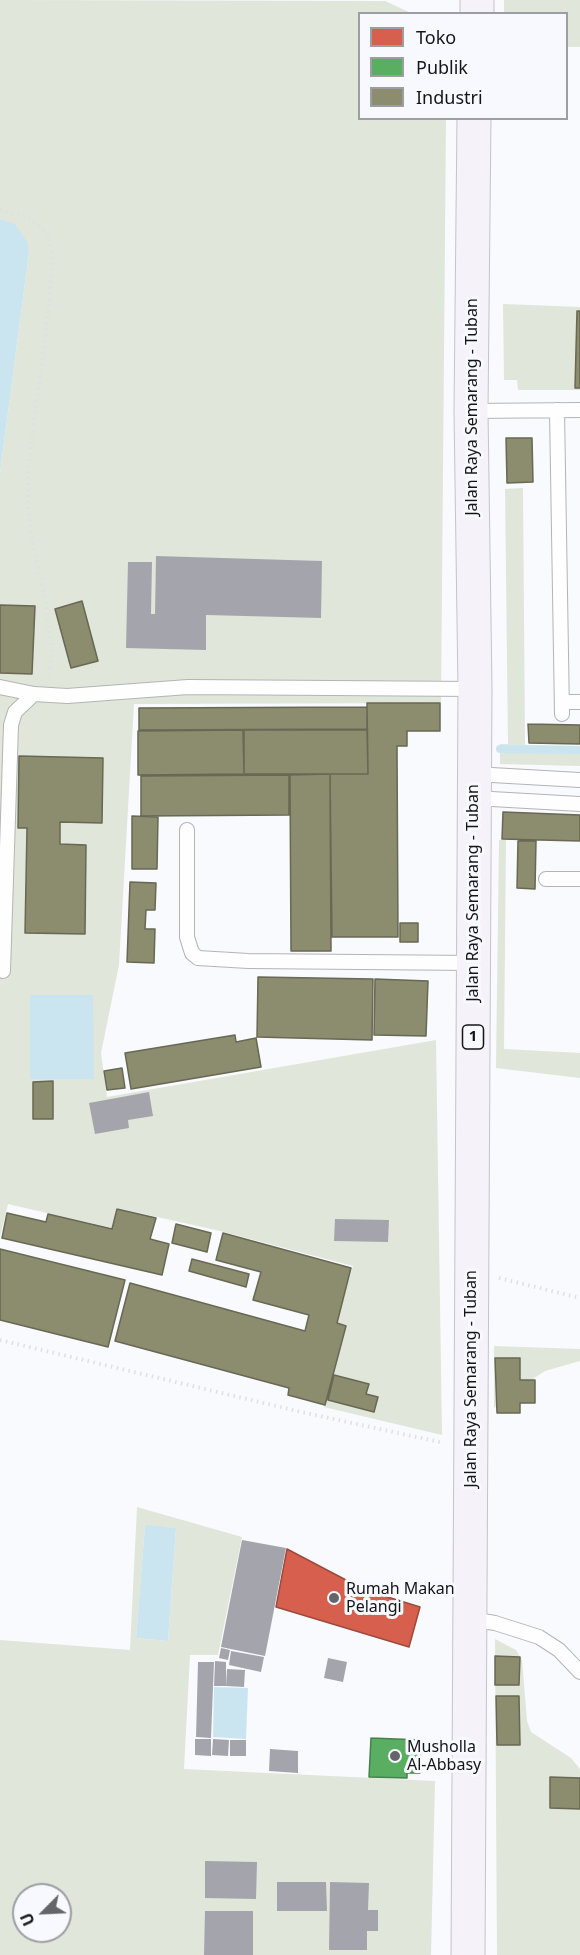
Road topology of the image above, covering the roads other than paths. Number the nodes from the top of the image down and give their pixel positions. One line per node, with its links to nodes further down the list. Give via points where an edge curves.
1 (474, 120): 4 (highway, Jalan Raya Semarang - Tuban / 1)
2 (557, 410): 3 (lane); 4 (lane); 8 (lane, via 562,708)
3 (580, 410)
4 (471, 411): 6 (highway, Jalan Raya Semarang - Tuban / 1)
5 (0, 687): 7 (lane)
6 (474, 689): 7 (lane, via 274,686 188,687 67,696); 10 (highway, Jalan Raya Semarang - Tuban / 1)
7 (34, 694): 16 (lane, via 15,712 11,725)
8 (580, 702)
9 (580, 780): 10 (lane)
10 (474, 786): 11 (lane); 15 (highway, Jalan Raya Semarang - Tuban / 1)
11 (580, 804)
12 (187, 830): 15 (lane, via 188,938 192,953 198,958)
13 (546, 879): 14 (lane)
14 (580, 879)
15 (473, 963): 17 (highway, Jalan Raya Semarang - Tuban / 1)
16 (3, 971)
17 (470, 1619): 18 (lane, via 539,1637 560,1650); 19 (highway, Jalan Raya Semarang - Tuban / 1)
18 (580, 1672)
19 (468, 1955)

